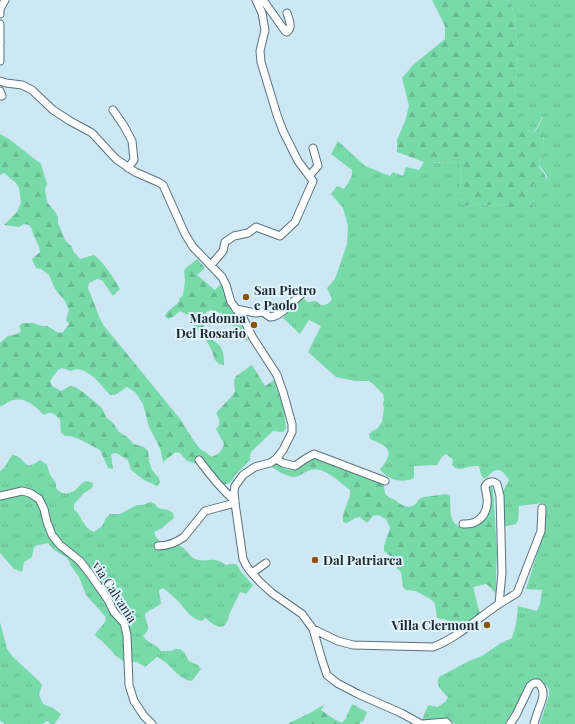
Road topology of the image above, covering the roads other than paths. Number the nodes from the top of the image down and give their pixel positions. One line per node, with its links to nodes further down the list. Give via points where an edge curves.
1 (5, 0): 5 (street)
2 (256, 0): 13 (street, via 266,30 260,51 261,62 277,116 298,161)
3 (263, 0): 4 (street, via 287,32 290,30)
4 (288, 13)
5 (0, 14)
6 (0, 24): 7 (street)
7 (0, 46): 8 (street)
8 (0, 61)
9 (0, 81): 12 (street, via 22,85 32,90 53,110 92,133)
10 (113, 110): 12 (street, via 132,141 134,160)
11 (312, 148): 13 (street, via 318,166)
12 (128, 168): 14 (street, via 162,185 185,234 193,247)
13 (311, 179): 14 (street, via 295,222 280,236 256,227 248,233 234,236 225,242 223,251)
14 (211, 265): 16 (street, via 222,277)
15 (302, 293): 16 (street, via 275,317 270,318 263,312)
16 (236, 309): 17 (street, via 276,375 289,412 292,432)
17 (276, 459): 19 (street, via 283,464 295,466 314,454); 21 (street, via 243,475 235,486)
18 (199, 460): 21 (street)
19 (385, 481)
20 (0, 496): 28 (street, via Calvania, via 22,491 30,492 39,499 52,535 80,561)
21 (235, 502): 24 (street, via 205,510 184,537); 26 (street, via 243,558)
22 (542, 508): 29 (street, via 541,531 517,593)
23 (463, 524): 29 (street, via 470,524 483,516 488,502 486,485 495,482 500,492 501,518 502,574)
24 (158, 546)
25 (266, 563): 26 (street)
26 (252, 573): 30 (street, via 272,593 302,614)
27 (109, 582): 28 (street)
28 (101, 590): 31 (street, via Calvania, via 124,623 128,635 129,685 134,701)
29 (499, 604): 30 (street, via 442,644 433,647 353,644 338,641)
30 (314, 629): 32 (street, via 327,675 358,694)
31 (152, 724)
32 (422, 724): 33 (street)
33 (448, 724)
34 (510, 724): 35 (street, via 530,686 538,682 542,686 543,700)
35 (534, 724)

